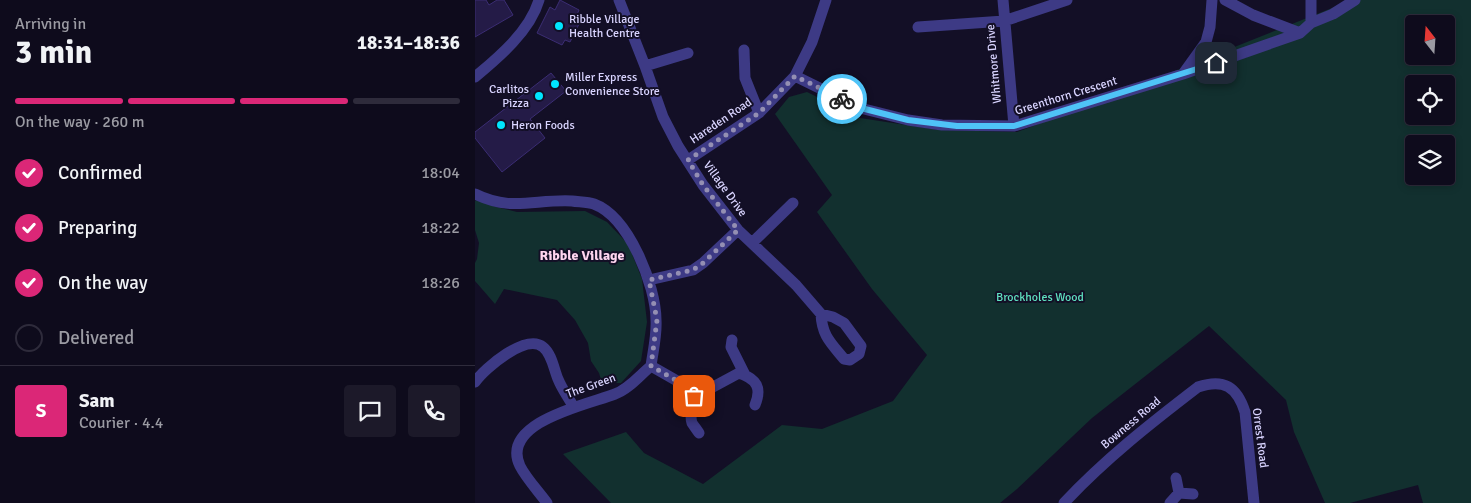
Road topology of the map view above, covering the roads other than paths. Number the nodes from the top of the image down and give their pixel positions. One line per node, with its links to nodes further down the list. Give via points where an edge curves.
1 (539, 0): 19 (street, via 522,31)
2 (619, 0): 16 (street, Village Drive)
3 (826, 0): 18 (street, Hareden Road, via 812,42)
4 (1003, 0): 10 (street, Whitmore Drive)
5 (1067, 0): 10 (street)
6 (1212, 0): 17 (street, via 1211,27 1206,42)
7 (1225, 0): 13 (street)
8 (1311, 0): 11 (street)
9 (1355, 0): 11 (street, Greenthorn Crescent)
10 (1004, 21): 12 (street); 21 (street, Whitmore Drive)
11 (1311, 23): 13 (street, Greenthorn Crescent)
12 (918, 27)
13 (1300, 33): 17 (street, Greenthorn Crescent)
14 (745, 50): 20 (street, via 745,78)
15 (688, 53): 16 (street)
16 (645, 66): 22 (street, Village Drive, via 663,117)
17 (1183, 74): 21 (street, Greenthorn Crescent)
18 (795, 76): 20 (street, Hareden Road); 21 (street, Greenthorn Crescent, via 861,108 908,120 949,126)
19 (475, 77)
20 (759, 113): 22 (street, Hareden Road)
21 (1014, 126)
22 (688, 160): 25 (street, Village Drive)
23 (475, 194): 27 (street, via 498,203 526,205 573,201 595,204 614,217 630,237)
24 (793, 203): 26 (street)
25 (738, 230): 26 (street, Village Drive); 27 (street, via 693,270)
26 (753, 242): 28 (street, Village Drive)
27 (649, 280): 30 (street, via 657,320)
28 (821, 314)
29 (732, 340): 31 (street, via 731,347)
30 (651, 366): 34 (street); 36 (street, The Green, via 616,394)
31 (745, 375): 34 (street, via 739,373 700,394); 35 (street, via 758,388)
32 (475, 382): 36 (street, via 487,368 519,347 531,344 543,347 548,354)
33 (1224, 384): 42 (street, Bowness Road, via 1211,382 1198,387 1118,450); 44 (street, Orrest Road, via 1235,391 1245,412)
34 (691, 389): 37 (street, via 694,404 691,421)
35 (755, 405)
36 (573, 406): 41 (street, The Green, via 534,427 521,439 517,452 520,466)
37 (699, 433)
38 (1175, 478): 39 (street)
39 (1179, 493): 40 (street); 43 (street)
40 (1193, 494)
41 (547, 503)
42 (1064, 503)
43 (1171, 503)
44 (1254, 503)

